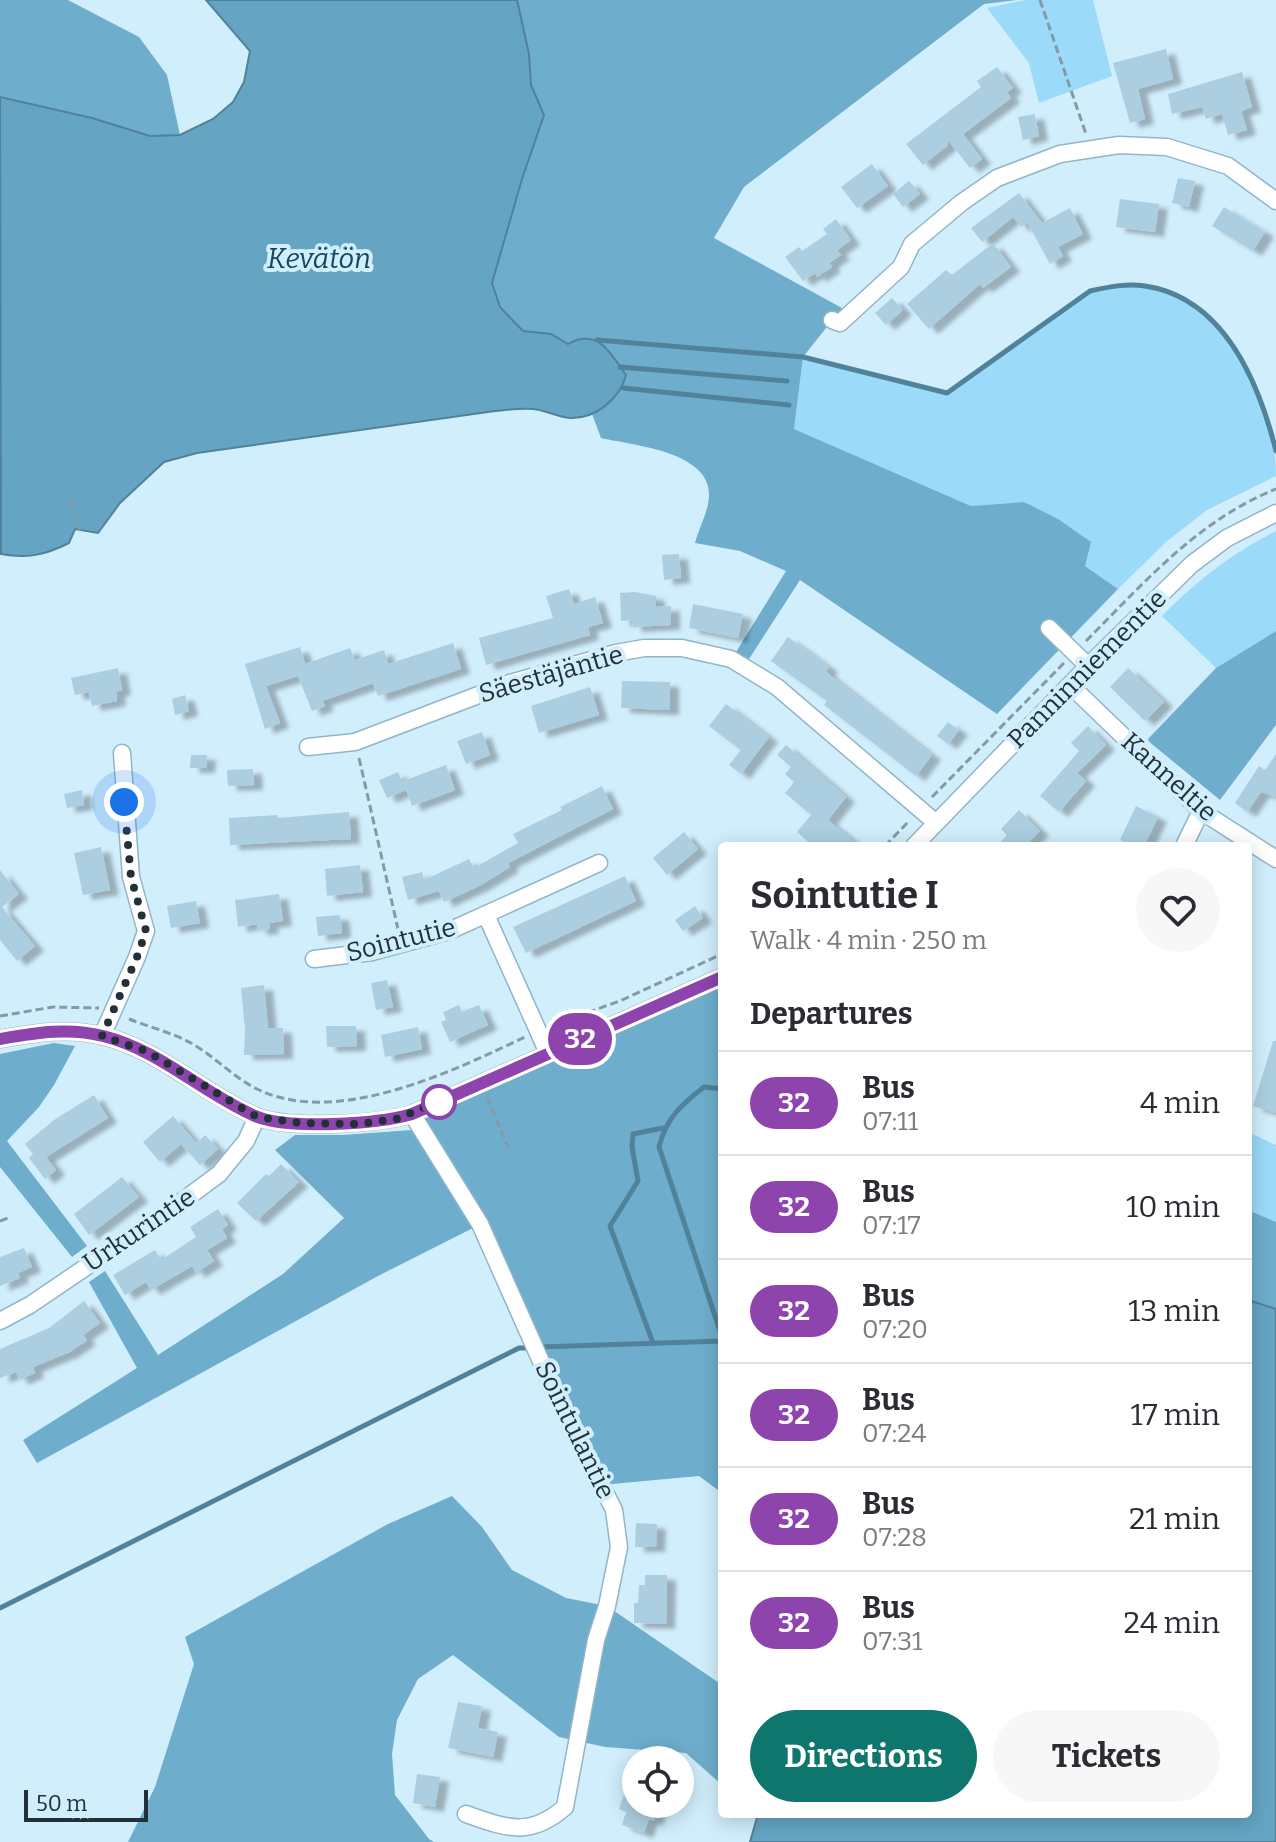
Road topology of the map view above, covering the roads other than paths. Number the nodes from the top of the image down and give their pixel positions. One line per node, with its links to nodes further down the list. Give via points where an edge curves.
1 (1276, 201): 2 (street, via 1228,166 1167,147 1119,145 1060,154 997,178 961,203 912,244 901,267 840,323)
2 (832, 320)
3 (1275, 515): 5 (street, Panninniementie, via 1227,538 1192,564)
4 (1049, 628): 5 (street)
5 (1088, 666): 6 (street, Panninniementie)
6 (1070, 685): 9 (street, Kanneltie); 10 (street, Panninniementie)
7 (308, 747): 10 (street, Säestäjäntie, via 355,742 510,683 616,653 682,648 731,659 777,687)
8 (122, 753): 20 (street, via 131,877 146,931)
9 (1201, 811): 12 (street); 13 (street, Kanneltie)
10 (935, 822): 11 (street, Panninniementie)
11 (918, 842)
12 (1186, 842)
13 (1249, 842)
14 (1252, 844): 15 (street, Kanneltie)
15 (1276, 859)
16 (599, 863): 17 (street, Sointutie)
17 (486, 915): 18 (street, Sointutie, via 402,944); 22 (street, Sointutie)
18 (314, 959)
19 (718, 979): 22 (street)
20 (102, 1036): 21 (street, via 54,1030); 24 (street, via 146,1051)
21 (0, 1039)
22 (548, 1053): 23 (street)
23 (412, 1114): 24 (street, via 359,1124); 26 (street, Sointulantie, via 480,1224 614,1510 619,1547 565,1807 541,1824 511,1828)
24 (257, 1117): 25 (street, Urkurintie, via 246,1141 219,1174)
25 (0, 1321)
26 (466, 1814)

